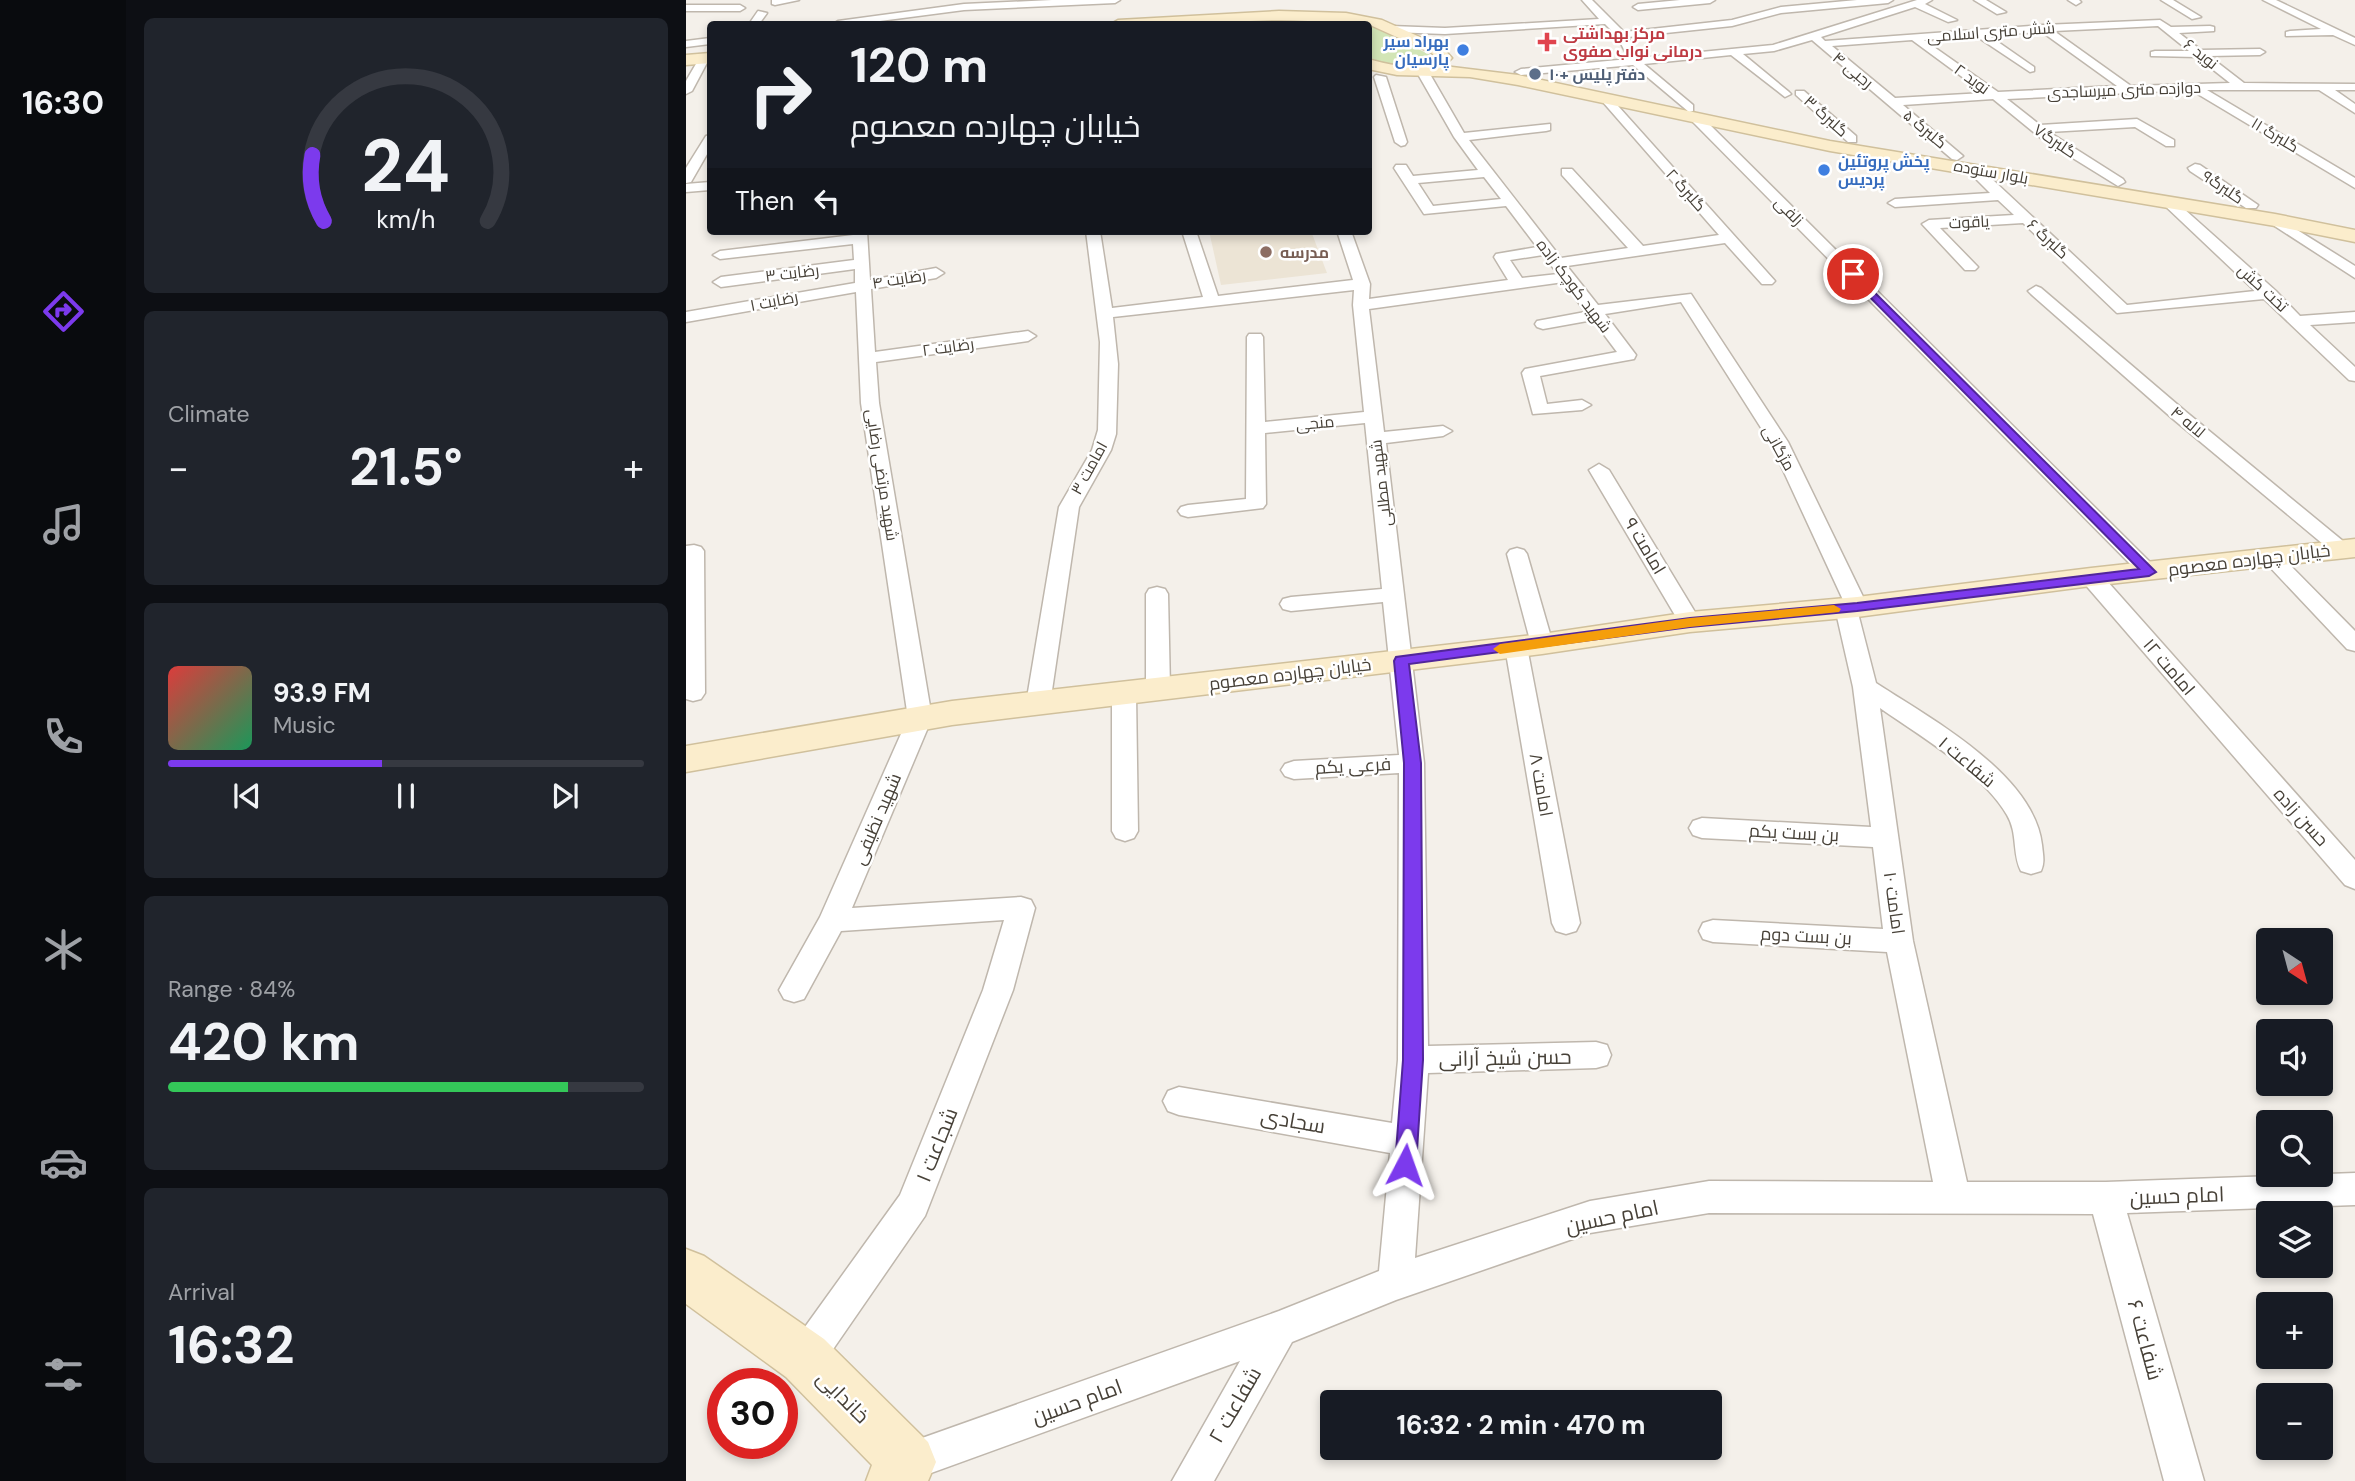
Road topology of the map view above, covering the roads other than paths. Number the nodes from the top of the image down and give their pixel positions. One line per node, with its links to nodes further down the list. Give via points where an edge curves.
1 (794, 0): 11 (street)
2 (1115, 0): 13 (street)
3 (1587, 0): 31 (street)
4 (1628, 0): 14 (street)
5 (1710, 0): 14 (street)
6 (1769, 0): 17 (street, رجبی ۴)
7 (1888, 0): 17 (street)
8 (1979, 0): 20 (street)
9 (2166, 0): 22 (street)
10 (2268, 0): 35 (street)
11 (775, 2)
12 (1922, 2): 25 (street); 43 (street)
13 (965, 4): 18 (street)
14 (1638, 7): 32 (street)
15 (686, 8): 16 (street)
16 (740, 8)
17 (1781, 10): 32 (street, via 1732,23); 43 (street, رجبی ۴)
18 (937, 11): 27 (street); 28 (street)
19 (1354, 12): 23 (main road); 24 (main road); 36 (main road, بلوار ستوده)
20 (2001, 12)
21 (762, 13): 26 (street)
22 (2196, 17)
23 (1334, 19): 24 (main road); 30 (main road)
24 (1280, 20): 29 (main road)
25 (1952, 20)
26 (756, 21)
27 (861, 21)
28 (945, 21)
29 (1188, 21)
30 (1326, 21)
31 (1609, 21): 38 (street); 40 (street)
32 (1659, 23): 40 (street)
33 (2165, 26): 34 (street, شش متری اسلامی); 37 (street, شش متری اسلامی); 50 (street, نوید ۶)
34 (2043, 28): 39 (street, شش متری اسلامی); 64 (street)
35 (2339, 28): 41 (street); 45 (street)
36 (1391, 29): 38 (street); 47 (main road, بلوار ستوده)
37 (2210, 29)
38 (1445, 31): 47 (street, via 1431,36)
39 (1979, 33): 42 (street, شش متری اسلامی); 57 (street)
40 (1621, 34): 54 (street)
41 (2290, 34)
42 (1914, 37): 43 (street, شش متری اسلامی); 69 (street, نوید ۲)
43 (1819, 40): 49 (street); 72 (street, رجبی ۴)
44 (707, 41): 46 (street)
45 (2355, 42)
46 (686, 44)
47 (1431, 47): 56 (main road, via 1444,55 1442,61); 58 (main road, بلوار ستوده)
48 (2260, 52): 50 (street)
49 (1735, 53): 54 (street); 68 (street)
50 (2200, 53): 51 (street); 60 (street, نوید ۶)
51 (2155, 54)
52 (707, 58): 53 (main road); 66 (street)
53 (686, 60)
54 (1636, 62): 58 (street, via 1587,72); 74 (street, زلفی)
55 (1372, 65): 56 (main road, بلوار ستوده)
56 (1415, 69): 59 (street); 71 (main road, بلوار ستوده, via 1470,72); 78 (street, شهید کوچک زاده)
57 (2030, 69)
58 (1521, 72): 74 (main road, بلوار ستوده)
59 (1374, 78): 80 (street)
60 (2241, 86): 61 (street, دوازده متری میرساجدی); 65 (street, دوازده متری میرساجدی)
61 (2270, 86): 62 (street, دوازده متری میرساجدی); 70 (street)
62 (2320, 86): 63 (street, دوازده متری میرساجدی); 73 (street)
63 (2355, 87)
64 (2127, 88): 65 (street, دوازده متری میرساجدی); 69 (street, دوازده متری میرساجدی)
65 (2195, 88): 89 (street, گلبرگ ۱۱)
66 (686, 91)
67 (1800, 93): 79 (street, گلبرگ ۳)
68 (1785, 94)
69 (1996, 96): 72 (street, دوازده متری میرساجدی); 76 (street, گلبرگ۷)
70 (2288, 98)
71 (1605, 99): 74 (main road, بلوار ستوده); 105 (street, گلبرگ ۲)
72 (1892, 102): 82 (street, گلبرگ ۵)
73 (2355, 109)
74 (1693, 113): 79 (main road, بلوار ستوده); 84 (main road, بلوار ستوده, via 1830,146); 146 (street, زلفی)
75 (1546, 127): 78 (street)
76 (2036, 129): 81 (street, via 2137,123); 88 (street, گلبرگ۷)
77 (706, 137): 87 (street)
78 (1460, 137): 86 (street, شهید کوچک زاده)
79 (1852, 139): 82 (main road, بلوار ستوده)
80 (1401, 142)
81 (2170, 143)
82 (1957, 156): 88 (main road, بلوار ستوده)
83 (2195, 168): 96 (street, گلبرگ۹)
84 (1973, 169): 92 (street, گلبرگ ۶); 95 (main road, بلوار ستوده)
85 (1584, 170): 106 (street, via 1567,172)
86 (1486, 173): 93 (street, شهید کوچک زاده); 93 (street, via 1405,174 1429,211)
87 (686, 179)
88 (2118, 183): 96 (main road, بلوار ستوده)
89 (2355, 184)
90 (707, 186): 91 (street)
91 (686, 188)
92 (2002, 196): 94 (street); 97 (street, گلبرگ ۶)
93 (1509, 202): 109 (street, شهید کوچک زاده)
94 (1895, 203)
95 (2169, 203): 98 (main road, بلوار ستوده); 122 (street, تخت کش)
96 (2251, 205): 99 (main road, بلوار ستوده)
97 (2026, 219): 111 (street, یاقوت, via 1929,224); 122 (street, گلبرگ ۶, via 2123,310)
98 (2275, 220): 104 (main road, بلوار ستوده); 113 (street)
99 (2355, 225)
100 (860, 235): 107 (street); 110 (street, شهید مرتضی رضایی)
101 (1094, 235): 125 (street, امامت ۳)
102 (1190, 235): 123 (street)
103 (1345, 235): 119 (street)
104 (2355, 236)
105 (1729, 238): 106 (street); 115 (street, گلبرگ ۲)
106 (1639, 251): 109 (street)
107 (720, 255)
108 (934, 256): 112 (street, رضایت ۴)
109 (1552, 256): 114 (street, شهید کوچک زاده); 118 (street, via 1501,257)
110 (862, 264): 116 (street, رضایت ۳); 117 (street, شهید مرتضی رضایی)
111 (1970, 267)
112 (936, 273): 117 (street, رضایت ۴); 121 (street, رضایت ۴)
113 (2355, 273)
114 (1567, 277): 118 (street); 126 (street, شهید کوچک زاده)
115 (1768, 281)
116 (721, 282)
117 (863, 284): 127 (street, رضایت ۱); 133 (street, شهید مرتضی رضایی)
118 (1518, 284): 124 (street)
119 (1362, 285): 123 (street); 124 (street, شهید مطلبی)
120 (2036, 291): 142 (street, لاله ۴, via 2179,415)
121 (939, 293)
122 (2270, 294): 129 (street, تخت کش)
123 (1212, 302): 125 (street)
124 (1361, 305): 136 (street, شهید مطلبی)
125 (1106, 313): 160 (street, امامت ۳, via 1110,384 1106,440 1069,508)
126 (1594, 313): 130 (street); 135 (street, شهید کوچک زاده, via 1628,355 1531,373 1539,410); 151 (street, مژگانی, via 1685,297 1779,442)
127 (686, 317)
128 (2355, 317): 129 (street)
129 (2298, 321): 134 (street, تخت کش)
130 (1543, 324)
131 (1028, 336): 133 (street, رضایت ۲)
132 (1255, 337): 137 (street)
133 (867, 358): 161 (street, شهید مرتضی رضایی, via 870,404)
134 (2355, 376)
135 (1583, 405)
136 (1373, 417): 137 (street, منجی); 139 (street, شهید مطلبی)
137 (1256, 428): 141 (street, via 1256,504)
138 (1443, 431): 139 (street)
139 (1376, 439): 149 (street, شهید مطلبی)
140 (1599, 470): 152 (street, امامت ۹)
141 (1188, 511)
142 (2348, 549): 145 (main road, خیابان چهارده معصوم)
143 (686, 552): 158 (street, via 694,551)
144 (1517, 554): 153 (street, امامت ۸)
145 (2272, 558): 146 (main road, خیابان چهارده معصوم); 154 (street)
146 (2149, 572): 147 (main road, خیابان چهارده معصوم)
147 (2091, 577): 151 (main road, خیابان چهارده معصوم); 162 (street, امامت ۱۲)
148 (1157, 594): 157 (street)
149 (1394, 594): 150 (street); 155 (street, شهید مطلبی)
150 (1291, 604)
151 (1852, 608): 152 (main road, خیابان چهارده معصوم); 156 (street, امامت ۱۰)
152 (1690, 622): 153 (main road, خیابان چهارده معصوم)
153 (1529, 645): 155 (main road, خیابان چهارده معصوم); 172 (street, امامت ۸)
154 (2355, 645)
155 (1402, 661): 157 (main road, خیابان چهارده معصوم); 164 (street, شهید مطلبی)
156 (1865, 687): 168 (street, امامت ۱۰); 169 (street, شفاعت ۱, via 1993,781 2026,825)
157 (1158, 689): 159 (main road, خیابان چهارده معصوم)
158 (693, 692)
159 (1124, 693): 160 (main road, خیابان چهارده معصوم); 167 (street)
160 (1038, 704): 161 (main road, خیابان چهارده معصوم)
161 (920, 718): 163 (main road, خیابان چهارده معصوم); 171 (street, شهید نظیفی)
162 (2247, 756): 170 (street, حسن زاده)
163 (686, 759)
164 (1412, 763): 165 (street, فرعی یکم); 177 (street, شهید مطلبی)
165 (1294, 770)
166 (1702, 828): 168 (street, بن بست یکم)
167 (1125, 831)
168 (1885, 838): 174 (street, امامت ۱۰)
169 (2031, 864)
170 (2355, 878)
171 (833, 920): 175 (street, شهید نظیفی); 186 (street, شجاعت ۱, via 1021,908 998,990 913,1205)
172 (1566, 923)
173 (1713, 931): 174 (street, بن بست دوم)
174 (1899, 942): 181 (street, امامت ۱۰)
175 (794, 990)
176 (1596, 1055): 177 (street, حسن شیخ آرانی)
177 (1413, 1060): 179 (street, شهید مطلبی)
178 (1179, 1101): 179 (street, سجادی)
179 (1407, 1141): 184 (street, شهید مطلبی)
180 (2355, 1189): 182 (street, امام حسین)
181 (1953, 1196): 182 (street, امام حسین); 184 (street, امام حسین, via 1709,1197 1590,1217)
182 (2106, 1198): 189 (street, شفاعت ۶)
183 (686, 1274): 186 (main road, خاندایی)
184 (1396, 1282): 185 (street, امام حسین)
185 (1279, 1329): 187 (street, امام حسین); 188 (street, شفاعت ۲)
186 (805, 1358): 187 (main road, خاندایی)
187 (901, 1472)
188 (1192, 1481)
189 (2184, 1481)

